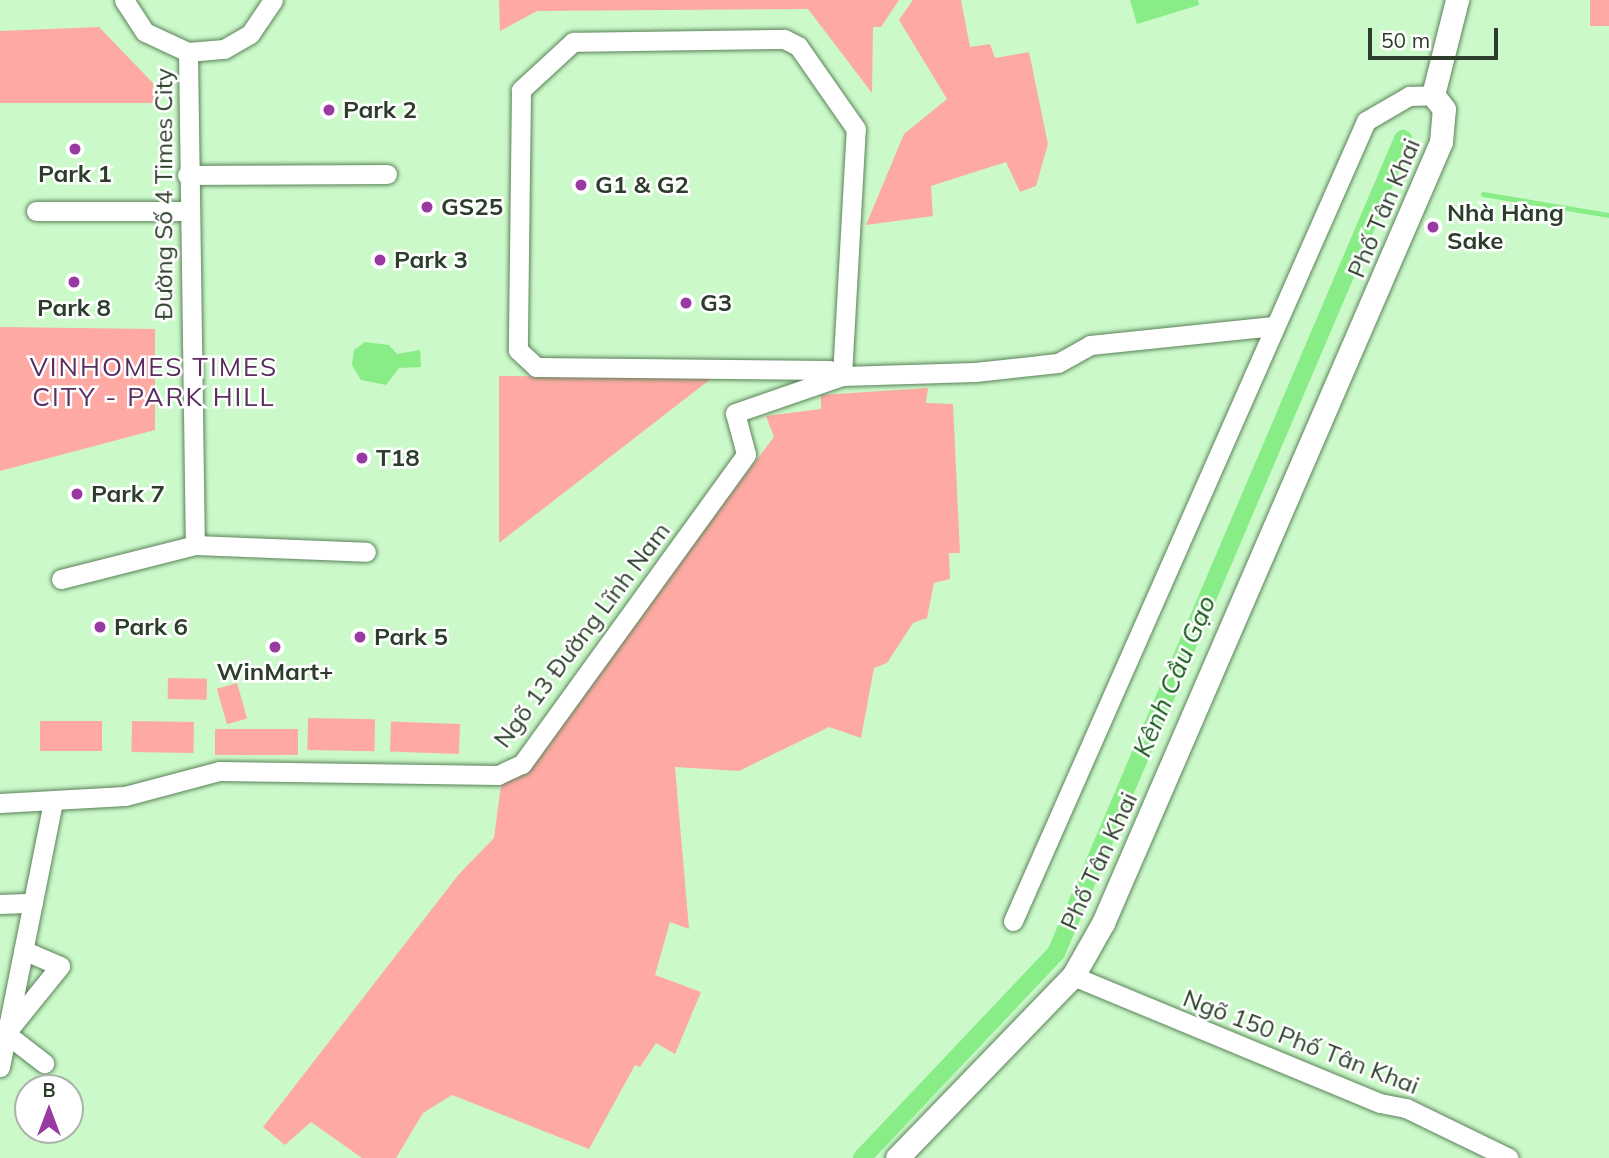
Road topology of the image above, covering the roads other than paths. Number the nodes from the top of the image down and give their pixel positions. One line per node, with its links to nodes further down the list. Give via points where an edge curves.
1 (124, 0): 4 (street, Đường Số 4 Times City, via 145,32)
2 (272, 0): 4 (street, Đường Số 4 Times City, via 250,34 224,49)
3 (1457, 0): 5 (street)
4 (188, 52): 7 (street, Đường Số 4 Times City)
5 (1433, 96): 10 (street, Phố Tân Khai, via 1409,96 1366,121); 21 (street, Phố Tân Khai, via 1444,109 1441,142 1108,911)
6 (387, 174): 7 (street)
7 (187, 175): 9 (street, Đường Số 4 Times City)
8 (36, 211): 9 (street)
9 (187, 211): 12 (street, Đường Số 4 Times City)
10 (1274, 326): 11 (street, via 1090,345 1058,363 1020,369); 19 (street, Phố Tân Khai)
11 (842, 376): 11 (street, via 829,370 536,368 518,350 521,90 573,42 784,39 798,46 856,129); 15 (street, Ngõ 13 Đường Lĩnh Nam, via 735,413 746,454 522,764 498,775 219,771 125,796)
12 (195, 545): 13 (street); 14 (street)
13 (366, 552)
14 (61, 579)
15 (52, 802): 16 (street, Ngõ 13 Đường Lĩnh Nam); 17 (street)
16 (0, 803)
17 (33, 903): 18 (street); 20 (street)
18 (0, 904)
19 (1013, 921)
20 (23, 950): 22 (street); 22 (street, via 60,966)
21 (1073, 976): 25 (street, Phố Tân Khai); 26 (street, Ngõ 150 Phố Tân Khai, via 1380,1103 1406,1108)
22 (3, 1031): 23 (street); 24 (street)
23 (44, 1063)
24 (0, 1068)
25 (897, 1158)
26 (1509, 1158)

